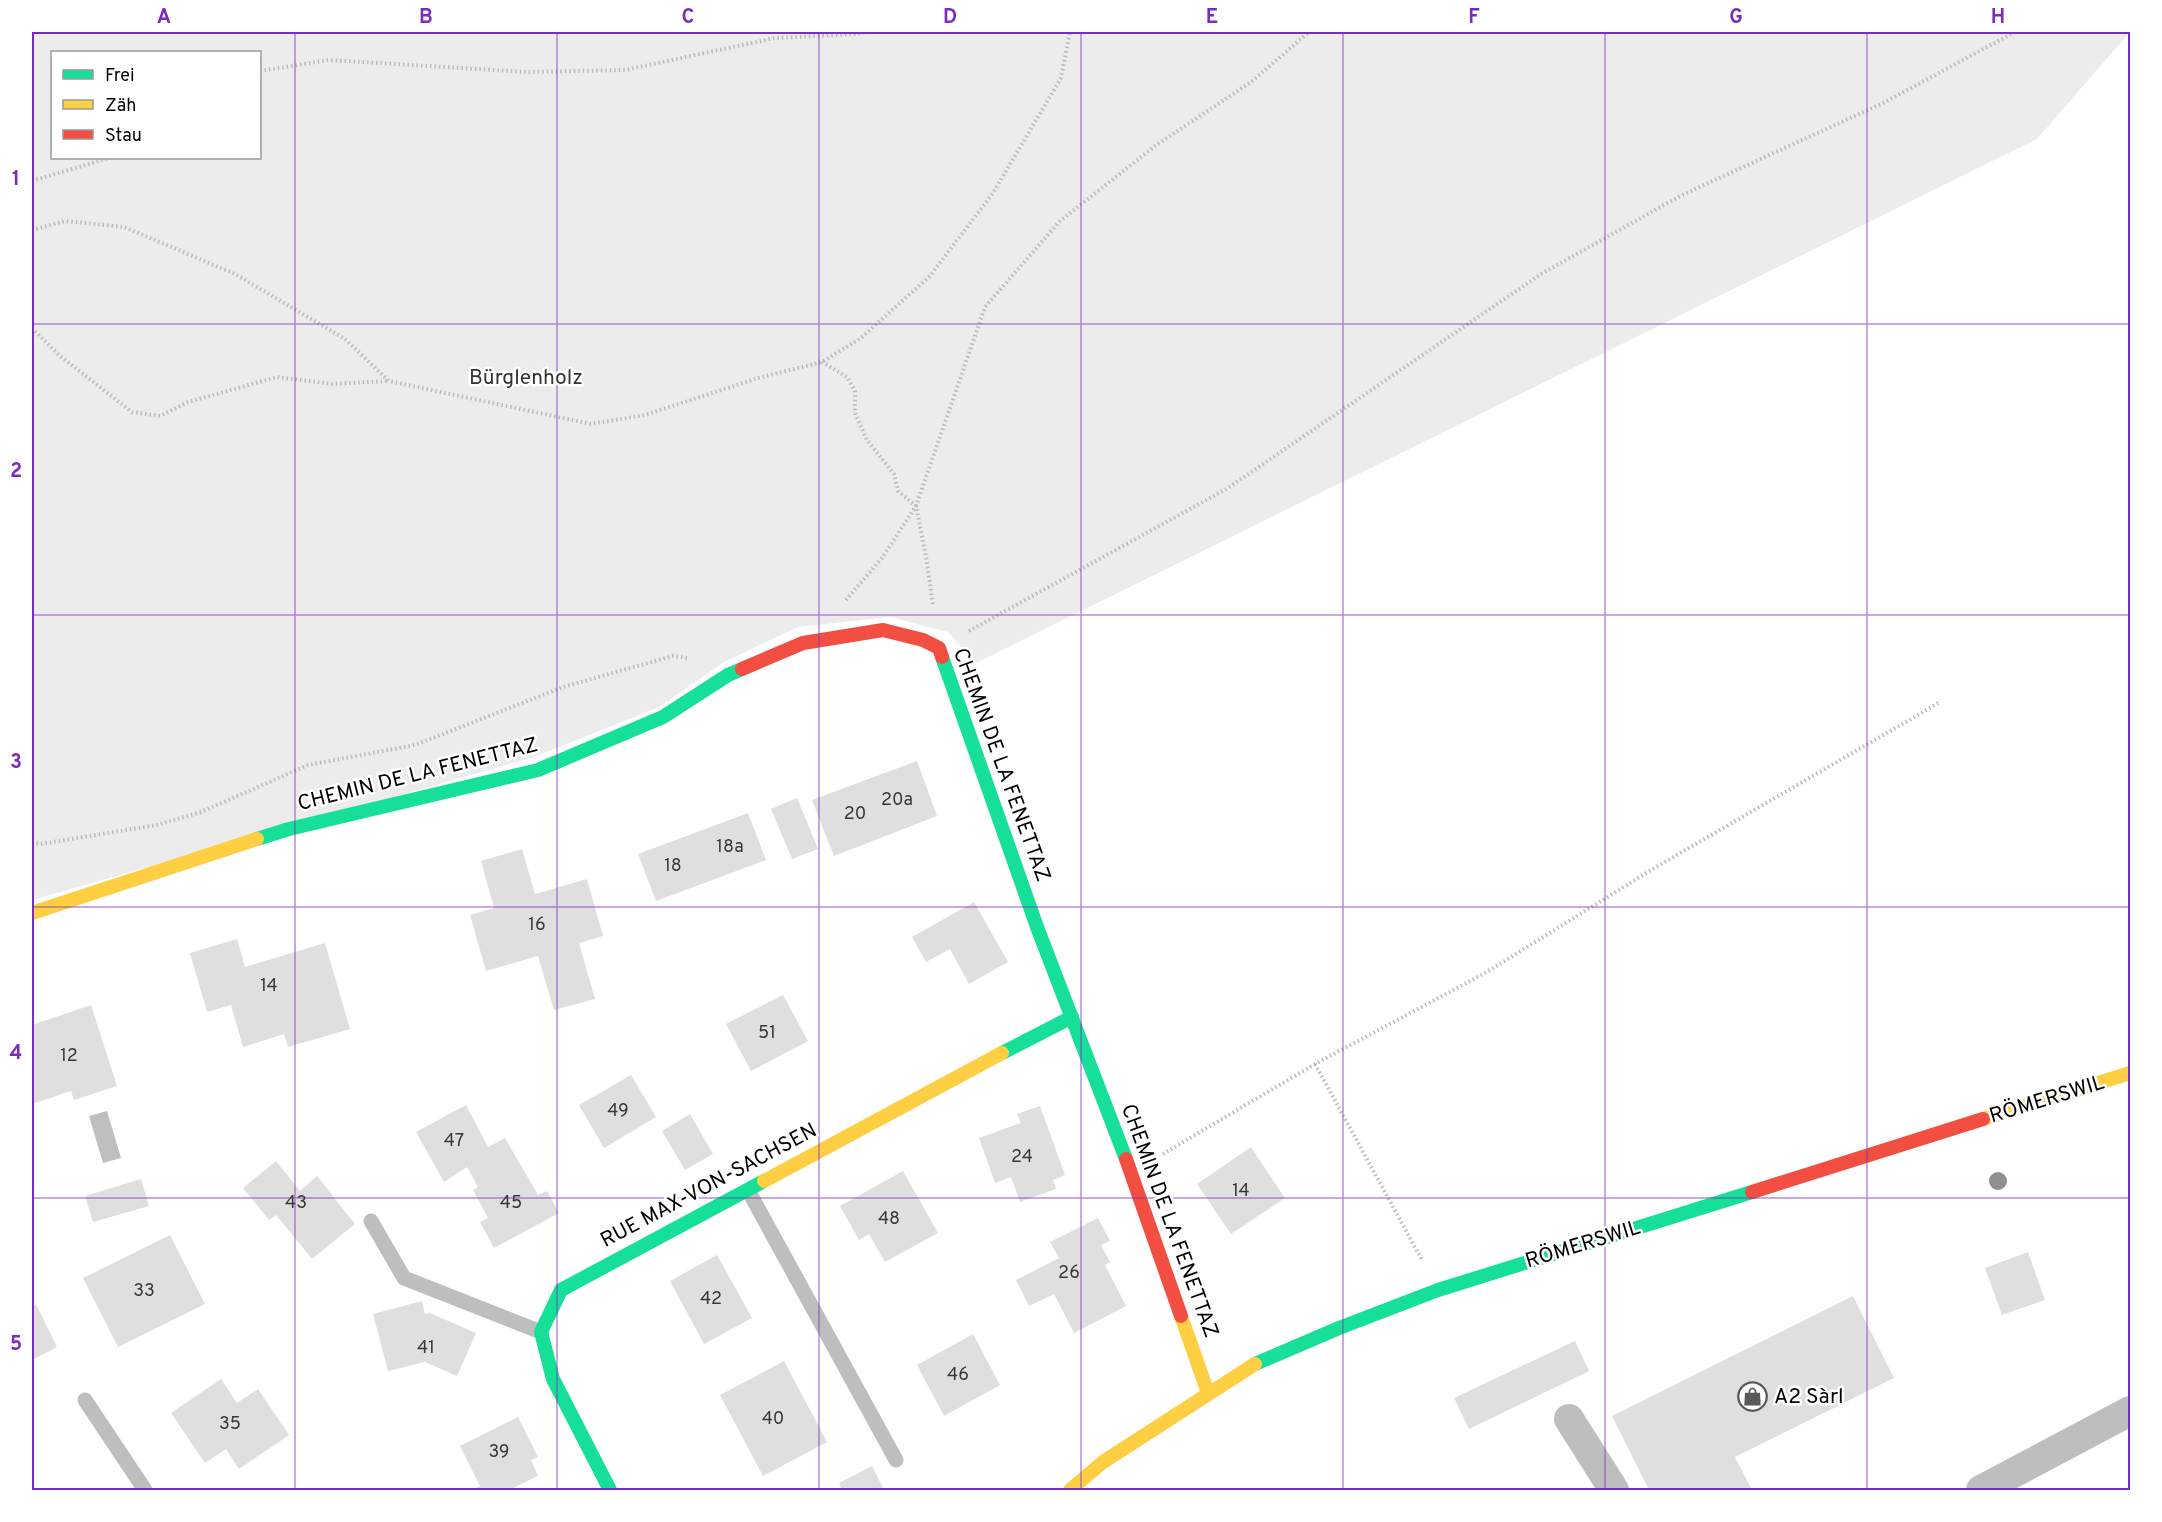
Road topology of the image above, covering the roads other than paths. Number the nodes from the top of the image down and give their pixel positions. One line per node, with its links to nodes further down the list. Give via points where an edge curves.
1 (32, 913): 2 (street, CHEMIN DE LA FENETTAZ, via 289,829 538,770 663,717 728,675 803,643 883,630 939,648)
2 (1072, 1017): 4 (street, RUE MAX-VON-SACHSEN); 7 (street, CHEMIN DE LA FENETTAZ)
3 (2130, 1073): 7 (street, RÖMERSWIL, via 1438,1290 1251,1366)
4 (748, 1190): 6 (street, RUE MAX-VON-SACHSEN, via 561,1290); 11 (lane)
5 (371, 1221): 6 (lane, via 404,1278)
6 (541, 1332): 13 (street, via 553,1379)
7 (1208, 1393): 14 (street, RÖMERSWIL, via 1103,1462)
8 (85, 1400): 12 (lane)
9 (2130, 1411): 16 (street)
10 (1569, 1419): 15 (street)
11 (896, 1460)
12 (145, 1491)
13 (610, 1491)
14 (1070, 1491)
15 (1614, 1491)
16 (1981, 1491)

